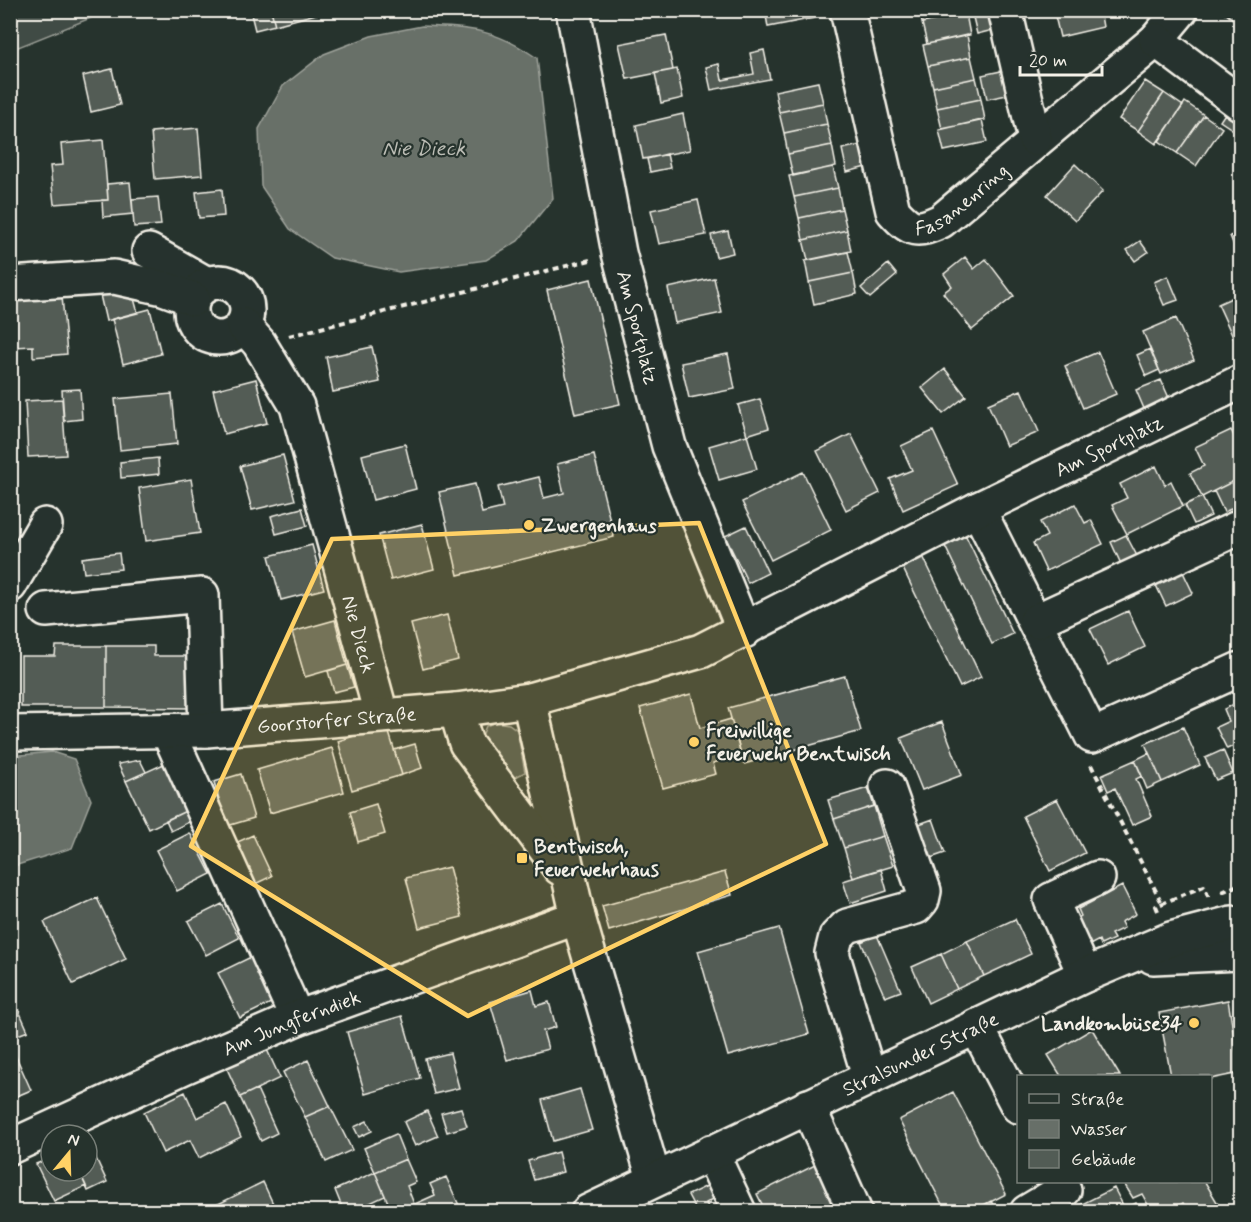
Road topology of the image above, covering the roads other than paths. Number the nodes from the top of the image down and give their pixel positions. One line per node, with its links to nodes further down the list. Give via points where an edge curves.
1 (573, 10): 18 (street, Am Sportplatz, via 619,253 669,446)
2 (847, 10): 6 (street, Fasanenring, via 893,212 906,226 922,229 941,221)
3 (1005, 10): 6 (street)
4 (1169, 20): 5 (street, Fasanenring); 6 (street, Fasanenring)
5 (1240, 102)
6 (1035, 139)
7 (149, 251): 9 (street)
8 (10, 284): 9 (street, via 114,277)
9 (200, 292): 10 (street, via 219,282 240,292 246,302); 10 (street, via 190,311 201,332 211,338)
10 (251, 334): 22 (street, Nie Dieck, via 297,406)
11 (1240, 382): 12 (street, Am Sportplatz)
12 (978, 509): 17 (street); 18 (street, Am Sportplatz)
13 (45, 525): 15 (street)
14 (1240, 527): 17 (street)
15 (10, 585)
16 (46, 610): 24 (street, via 202,596)
17 (1036, 621): 19 (street, via 1092,736)
18 (744, 631): 20 (street, Am Sportplatz, via 701,651)
19 (1240, 669)
20 (529, 700): 21 (street, Am Sportplatz); 28 (street)
21 (456, 710): 22 (street, Goorstorfer Straße); 28 (street, via 466,743)
22 (381, 714): 24 (street, Goorstorfer Straße)
23 (168, 730): 24 (street, Goorstorfer Straße); 25 (street, Goorstorfer Straße); 34 (street)
24 (206, 730)
25 (10, 733)
26 (887, 786): 36 (street, via 924,891 922,900 916,907 847,926 836,937 832,953)
27 (1098, 878): 33 (street, via 1051,900)
28 (569, 881): 29 (street)
29 (578, 917): 34 (street, Am Jungferndiek); 41 (street)
30 (1240, 925): 32 (street, Stralsunder Straße, via 1232,923 1171,939)
31 (1240, 953): 32 (street, Stralsunder Straße)
32 (1128, 958): 33 (street, Stralsunder Straße)
33 (1085, 975): 35 (street, Stralsunder Straße)
34 (297, 1018): 39 (street, Am Jungferndiek)
35 (976, 1026): 36 (street, Stralsunder Straße); 37 (street)
36 (869, 1077): 38 (street, Stralsunder Straße)
37 (1017, 1104)
38 (808, 1106): 40 (street, Stralsunder Straße); 45 (street)
39 (10, 1148)
40 (711, 1152): 41 (street, Stralsunder Straße); 44 (street)
41 (654, 1179): 43 (street, Stralsunder Straße)
42 (1060, 1183): 46 (street, via 1064,1190)
43 (588, 1212)
44 (739, 1212)
45 (855, 1212)
46 (1027, 1212)

